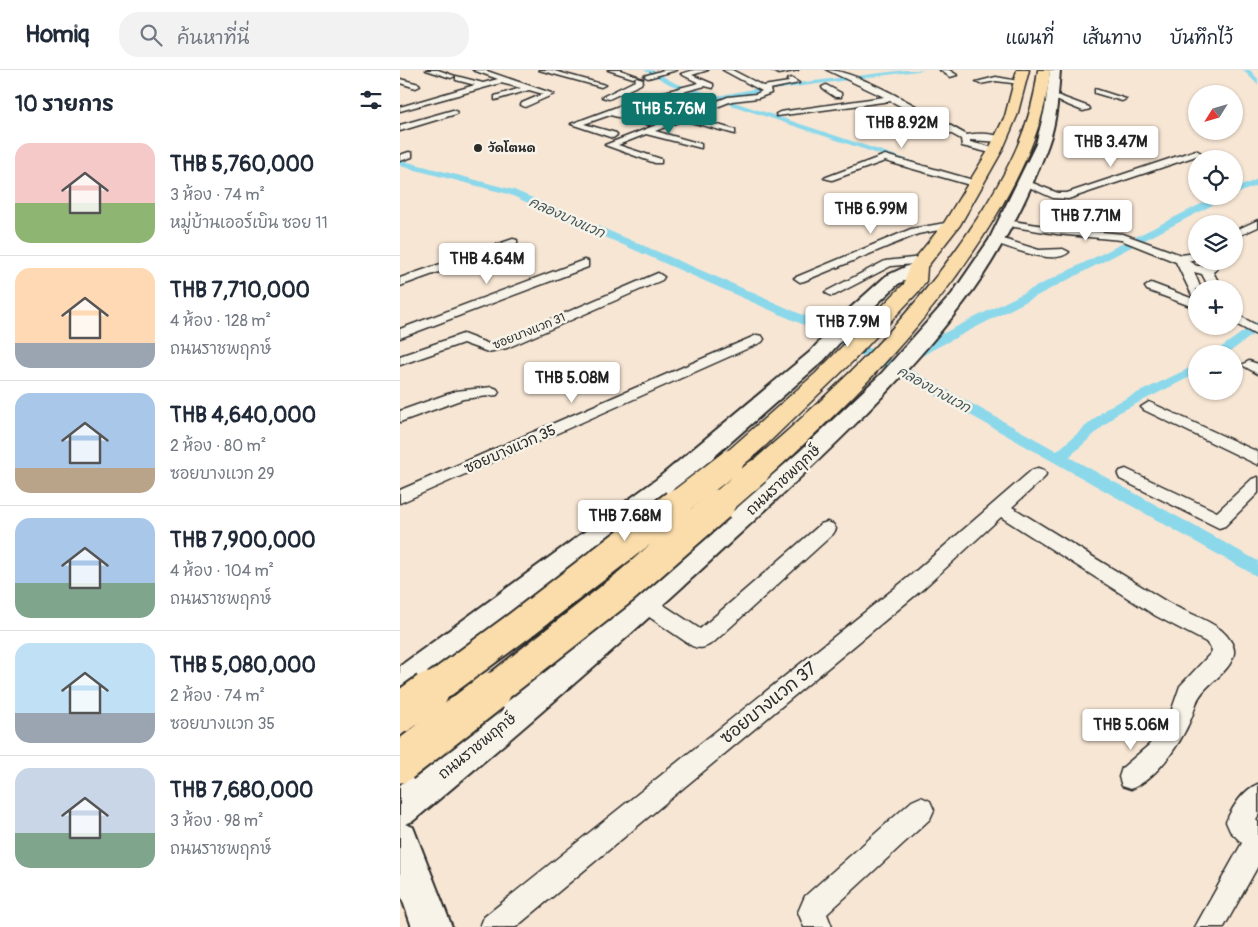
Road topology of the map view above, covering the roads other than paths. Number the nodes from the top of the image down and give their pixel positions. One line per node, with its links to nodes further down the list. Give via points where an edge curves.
1 (430, 70): 28 (street)
2 (478, 70): 23 (street, via 506,79)
3 (547, 70): 26 (street)
4 (612, 70): 18 (street)
5 (662, 70): 18 (street)
6 (673, 70): 18 (street)
7 (704, 70): 25 (street, via 685,74)
8 (730, 70): 32 (street)
9 (775, 70): 10 (street)
10 (794, 70)
11 (820, 70): 20 (street)
12 (831, 70): 16 (street)
13 (944, 70): 19 (street)
14 (987, 70): 17 (street)
15 (1052, 71): 43 (main road, ถนนราชพฤกษ์)
16 (846, 73): 31 (street, via 855,73); 34 (street)
17 (1022, 74): 24 (street); 64 (main road, ถนนราชพฤกษ์, via 1011,116)
18 (640, 75): 40 (street, via 638,82)
19 (953, 75)
20 (834, 79)
21 (791, 80): 32 (street, via 795,83)
22 (400, 81): 27 (street)
23 (504, 81): 28 (street); 30 (street)
24 (980, 82)
25 (706, 84): 33 (street); 47 (street, via 695,91 682,90)
26 (601, 85)
27 (416, 86)
28 (486, 86): 38 (street)
29 (826, 87): 41 (street, via 843,91)
30 (528, 88): 44 (street); 50 (street, via 550,94)
31 (886, 88): 34 (street); 42 (street)
32 (764, 89): 39 (street)
33 (720, 90)
34 (875, 90): 37 (street); 45 (street)
35 (434, 91): 38 (street)
36 (1098, 91): 46 (street)
37 (860, 92)
38 (449, 96): 52 (street)
39 (758, 96): 48 (street); 49 (street)
40 (606, 97)
41 (823, 97)
42 (903, 97): 45 (street); 62 (street)
43 (1047, 97): 53 (street); 69 (main road, ถนนราชพฤกษ์, via 1042,144); 95 (main road, ถนนราชพฤกษ์, via 1005,187 968,249)
44 (498, 98)
45 (891, 98): 57 (street); 63 (street)
46 (1122, 99)
47 (644, 100): 55 (street); 56 (street)
48 (718, 103): 51 (street); 56 (street)
49 (767, 103)
50 (525, 105)
51 (730, 108)
52 (400, 109)
53 (1086, 109)
54 (453, 112): 59 (street)
55 (610, 112): 58 (street); 61 (street, via 575,124)
56 (682, 114): 58 (street); 60 (street)
57 (780, 114)
58 (646, 127): 65 (street); 67 (street, via 610,145)
59 (400, 128)
60 (732, 132)
61 (613, 135)
62 (976, 136): 63 (street); 64 (street)
63 (966, 138): 64 (street, via 965,144 971,147)
64 (998, 145): 70 (main road, ถนนราชพฤกษ์)
65 (698, 146)
66 (1188, 156): 69 (street, via 1068,196 1057,196)
67 (658, 161)
68 (829, 178): 70 (street, via 885,158)
69 (1025, 183): 72 (main road, ถนนราชพฤกษ์)
70 (977, 184): 73 (main road, ถนนราชพฤกษ์)
71 (1258, 222): 74 (street)
72 (1006, 223): 75 (main road, ถนนราชพฤกษ์); 78 (street, via 1125,235)
73 (951, 225): 80 (main road, ถนนราชพฤกษ์); 82 (street, via 915,231)
74 (1243, 231)
75 (997, 240): 77 (street, via 1038,254); 95 (main road, ถนนราชพฤกษ์, via 958,298 912,350)
76 (513, 242): 83 (street)
77 (1063, 252)
78 (1188, 257)
79 (584, 264): 90 (street)
80 (920, 264): 85 (street, via 889,262); 93 (main road, ถนนราชพฤกษ์, via 892,280 853,316); 93 (main road, ถนนราชพฤกษ์, via 916,281 879,323)
81 (658, 277): 94 (street, ซอยบางแวก 31, via 502,344 488,348 462,338)
82 (800, 278)
83 (400, 282)
84 (1151, 287): 86 (street)
85 (831, 292)
86 (1188, 301)
87 (1243, 323): 89 (street)
88 (1243, 327): 91 (street)
89 (1258, 332)
90 (400, 334)
91 (1258, 338)
92 (757, 340): 104 (street, ซอยบางแวก 35)
93 (828, 359): 100 (main road, ถนนราชพฤกษ์, via 796,406); 108 (main road, ถนนราชพฤกษ์)
94 (400, 361)
95 (876, 375): 100 (main road, ถนนราชพฤกษ์); 107 (main road, ถนนราชพฤกษ์, via 808,457)
96 (492, 392): 98 (street, via 461,394)
97 (1149, 407): 99 (street)
98 (400, 417)
99 (1258, 459)
100 (744, 467): 111 (main road, ถนนราชพฤกษ์, bridge); 112 (main road, ถนนราชพฤกษ์, bridge, via 624,588)
101 (1038, 474): 105 (street, ซอยบางแวก 37)
102 (1126, 475): 103 (street, via 1220,521)
103 (1258, 483)
104 (400, 497)
105 (1000, 508): 113 (street, via 1163,610 1213,636 1222,646 1220,660 1188,694 1172,733 1157,753); 120 (street, ซอยบางแวก 37, via 917,582)
106 (828, 529): 107 (street, via 699,640)
107 (646, 604): 110 (main road, ถนนราชพฤกษ์)
108 (454, 646): 109 (main road, ถนนราชพฤกษ์); 110 (main road, via 439,684 450,709 464,720)
109 (400, 684)
110 (519, 712): 115 (main road, ถนนราชพฤกษ์)
111 (400, 713)
112 (400, 763)
113 (1130, 777)
114 (1258, 796): 118 (street, via 1238,822)
115 (400, 808)
116 (921, 810): 121 (street, via 815,906 812,912)
117 (400, 840): 119 (main road)
118 (1258, 840): 122 (street)
119 (432, 927)
120 (494, 927)
121 (818, 927)
122 (1209, 927)

